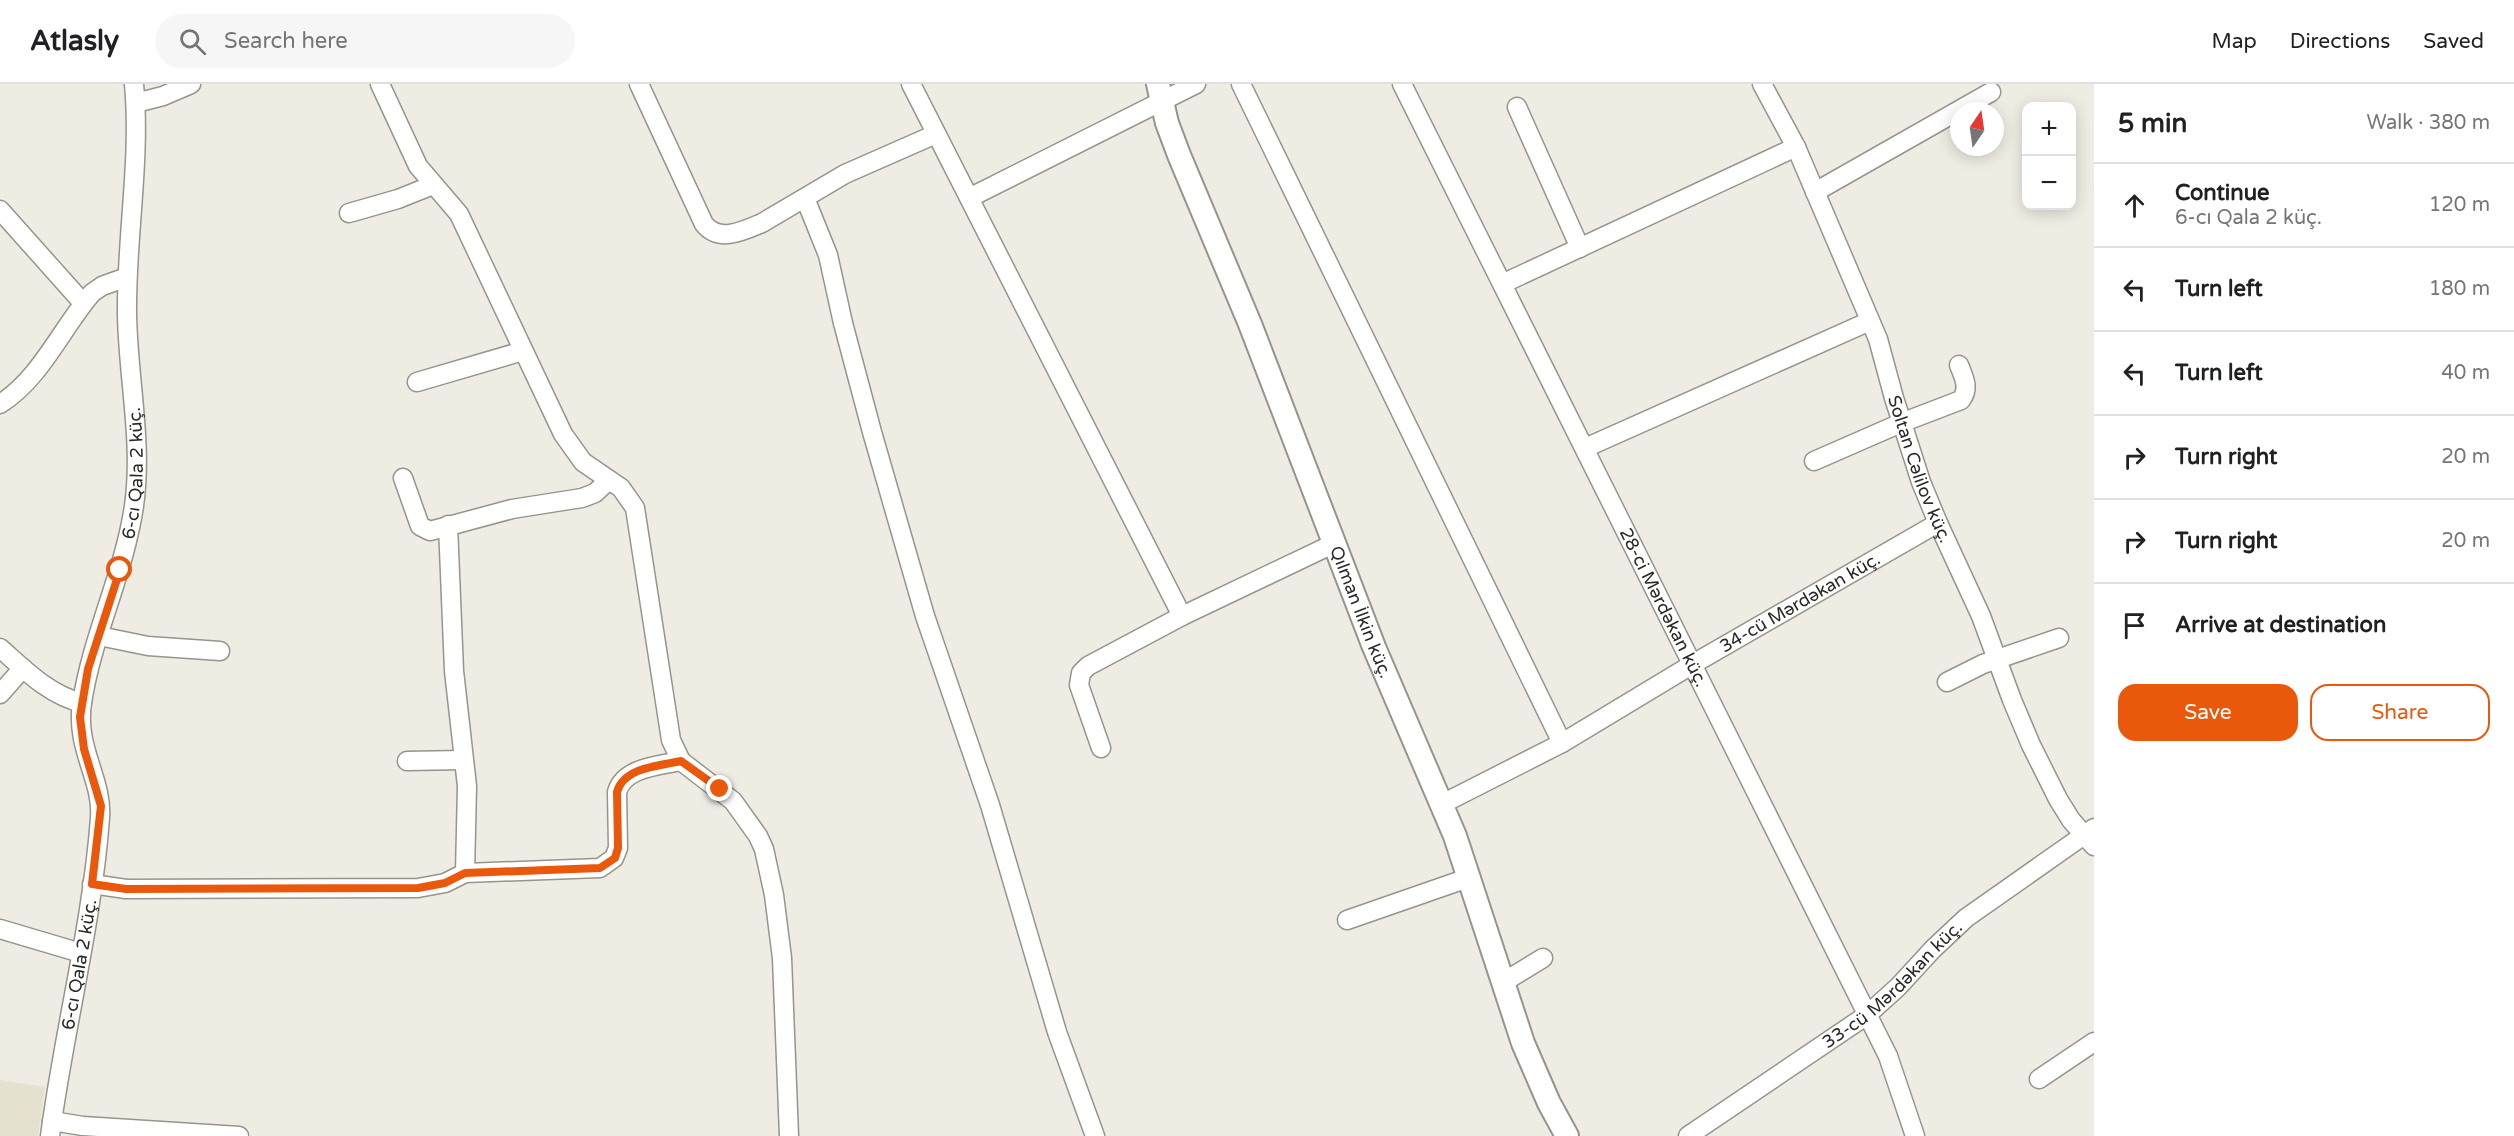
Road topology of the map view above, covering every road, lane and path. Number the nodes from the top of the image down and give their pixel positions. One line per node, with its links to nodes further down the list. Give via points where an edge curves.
1 (134, 84): 12 (street, 6-cı Qala 2 küç.)
2 (191, 84): 12 (street)
3 (380, 84): 16 (street, via 409,149)
4 (639, 84): 19 (street, via 711,232 718,236 747,230)
5 (911, 84): 14 (street)
6 (1196, 84): 10 (street)
7 (1241, 84): 50 (street)
8 (1402, 84): 24 (street, 28-ci Mərdəkan küç.)
9 (1764, 85): 15 (street, Soltan Cəlilov küç.)
10 (1160, 92): 18 (street); 38 (street, Qılman İlkin küç., via 1172,138 1250,324)
11 (1991, 92): 17 (street)
12 (136, 103): 23 (street, 6-cı Qala 2 küç.)
13 (1517, 107): 22 (street)
14 (936, 134): 18 (street); 19 (street, via 845,174)
15 (1796, 147): 17 (street, Soltan Cəlilov küç.); 22 (street)
16 (432, 185): 21 (street); 27 (street, via 459,214)
17 (1815, 192): 26 (street, Soltan Cəlilov küç.)
18 (971, 197): 39 (street)
19 (806, 198): 71 (street, via 828,255 872,432 925,616 990,805 1057,1032)
20 (0, 210): 25 (street)
21 (349, 213)
22 (1580, 248): 24 (street)
23 (127, 277): 25 (street, via 102,285); 40 (street, 6-cı Qala 2 küç., via 138,467 130,529)
24 (1504, 283): 32 (street, 28-ci Mərdəkan küç.)
25 (83, 303): 30 (street, via 36,370)
26 (1870, 321): 31 (street, Soltan Cəlilov küç.); 32 (street)
27 (522, 351): 29 (street); 35 (street, via 551,414 572,447 583,462)
28 (1959, 365): 31 (street, via 1967,386 1960,400)
29 (417, 382)
30 (0, 404)
31 (1901, 423): 33 (street); 36 (street, Soltan Cəlilov küç.)
32 (1585, 448): 45 (street, 28-ci Mərdəkan küç.)
33 (1814, 461)
34 (402, 478): 37 (street, via 420,526 429,531)
35 (609, 480): 37 (street, via 595,493 582,498 512,509); 54 (street, via 621,488 635,508 668,729)
36 (1938, 524): 44 (street, Soltan Cəlilov küç.); 45 (street, 34-cü Mərdəkan küç.)
37 (448, 525): 52 (street, via 454,671)
38 (1333, 544): 39 (street); 55 (street, Qılman İlkin küç.)
39 (1182, 616): 51 (street, via 1081,673 1079,685)
40 (99, 636): 43 (street, via 148,646); 49 (street, 6-cı Qala 2 küç.)
41 (2059, 638): 44 (street)
42 (0, 648): 46 (street)
43 (220, 651)
44 (1999, 660): 47 (street); 56 (street, Soltan Cəlilov küç., via 2031,745 2058,799)
45 (1693, 664): 50 (street, 34-cü Mərdəkan küç.); 65 (street, 28-ci Mərdəkan küç.)
46 (23, 668): 48 (street); 49 (street, via 54,693)
47 (1947, 682)
48 (0, 694)
49 (82, 703): 59 (street, 6-cı Qala 2 küç., via 82,742 101,806)
50 (1562, 743): 55 (street, 34-cü Mərdəkan küç.)
51 (1101, 748)
52 (463, 760): 53 (street); 57 (street, via 467,786)
53 (407, 761)
54 (681, 761): 57 (street, via 628,774 619,783 618,848 609,864 600,868); 70 (street, via 733,801 764,849 782,958)
55 (1442, 804): 58 (street, Qılman İlkin küç.)
56 (2091, 837): 65 (street, 33-cü Mərdəkan küç., via 1966,918)
57 (465, 873): 59 (street, via 445,883 418,888 126,889)
58 (1468, 878): 60 (street); 64 (street, Qılman İlkin küç.)
59 (92, 884): 62 (street, 6-cı Qala 2 küç.)
60 (1347, 920)
61 (0, 929): 62 (street)
62 (81, 953): 68 (street, 6-cı Qala 2 küç.)
63 (1543, 958): 64 (street)
64 (1502, 983): 72 (street, Qılman İlkin küç., via 1537,1078)
65 (1867, 1015): 73 (street, 33-cü Mərdəkan küç.); 74 (street, 28-ci Mərdəkan küç., via 1888,1056)
66 (2094, 1042): 67 (street)
67 (2039, 1079)
68 (51, 1128): 69 (street, via 83,1126)
69 (238, 1136)
70 (789, 1136)
71 (1095, 1136)
72 (1567, 1136)
73 (1688, 1136)
74 (1915, 1136)

